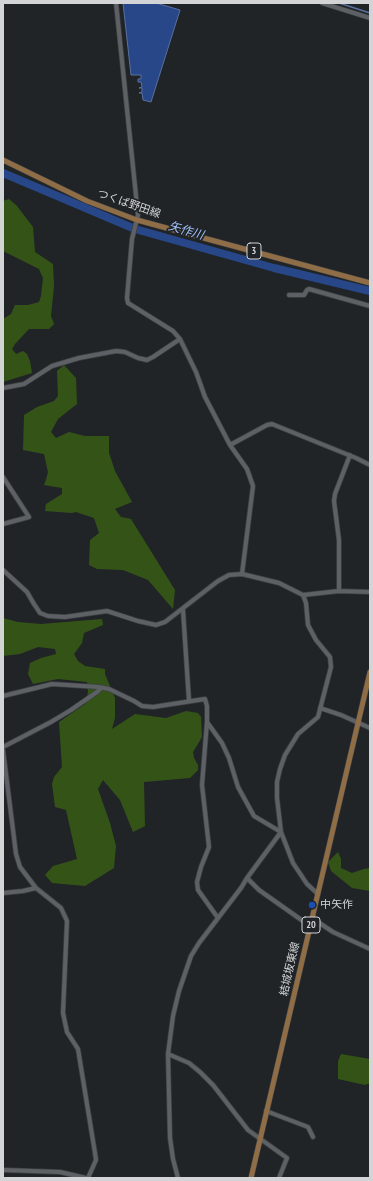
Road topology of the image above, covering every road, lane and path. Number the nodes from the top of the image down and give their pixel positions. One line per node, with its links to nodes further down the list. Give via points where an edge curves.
1 (116, 3): 5 (street, via 138,205)
2 (322, 3): 3 (street)
3 (370, 18)
4 (3, 160): 5 (main road, つくば野田線 / 3)
5 (137, 222): 6 (main road, つくば野田線 / 3); 9 (street, via 133,234 128,303 173,331)
6 (370, 283)
7 (289, 296): 8 (street, via 304,295 309,289)
8 (370, 306)
9 (180, 339): 10 (street, via 147,360 116,351 79,358 52,366 24,384); 11 (street, via 205,397)
10 (3, 388)
11 (230, 445): 12 (street, via 272,424); 17 (street, via 247,469 253,486)
12 (350, 455): 13 (street); 18 (street, via 334,501 339,540)
13 (370, 466)
14 (3, 477): 15 (street, via 29,517)
15 (3, 524)
16 (3, 570): 21 (street, via 27,592 40,613 48,616 65,617 107,611 156,625)
17 (242, 574): 20 (street, via 279,583); 21 (street, via 223,577)
18 (339, 591): 19 (street); 20 (street)
19 (370, 592)
20 (303, 595): 26 (street, via 311,632 330,656 331,667)
21 (183, 610): 25 (street)
22 (370, 672): 28 (main road, 結城坂東線 / 20)
23 (101, 688): 24 (street, via 52,684); 25 (street, via 109,689 142,706 153,707); 30 (street, via 71,710)
24 (3, 696)
25 (189, 701): 27 (street, via 205,698)
26 (320, 708): 28 (street); 32 (street, via 318,717 298,734 284,755 277,782)
27 (207, 722): 32 (street, via 222,743 238,787 254,816); 37 (street, via 202,785 209,847 197,882 198,890)
28 (358, 722): 29 (street); 36 (main road, 結城坂東線 / 20)
29 (370, 728)
30 (3, 747)
31 (3, 750): 34 (street, via 16,854 20,867)
32 (281, 832): 33 (street); 36 (street, via 292,863 307,884)
33 (247, 878): 37 (street); 39 (street, via 259,890)
34 (36, 888): 35 (street); 46 (street, via 61,908 67,921 63,1013 67,1032 78,1048 95,1153 96,1160)
35 (3, 893)
36 (318, 894): 38 (main road, 結城坂東線 / 20)
37 (218, 918): 41 (street, via 199,943 186,971 176,1002)
38 (312, 918): 39 (main road, 結城坂東線 / 20); 40 (street, via 333,932)
39 (310, 926): 42 (main road, 結城坂東線 / 20)
40 (370, 949)
41 (168, 1054): 44 (street, via 189,1063 200,1072 248,1130); 47 (street, via 170,1138)
42 (266, 1111): 43 (street, via 308,1126); 44 (main road, 結城坂東線 / 20)
43 (313, 1136)
44 (260, 1138): 48 (main road, 結城坂東線 / 20); 49 (street, via 287,1158)
45 (3, 1170): 46 (street, via 60,1172)
46 (87, 1178)
47 (178, 1178)
48 (251, 1178)
49 (278, 1178)

